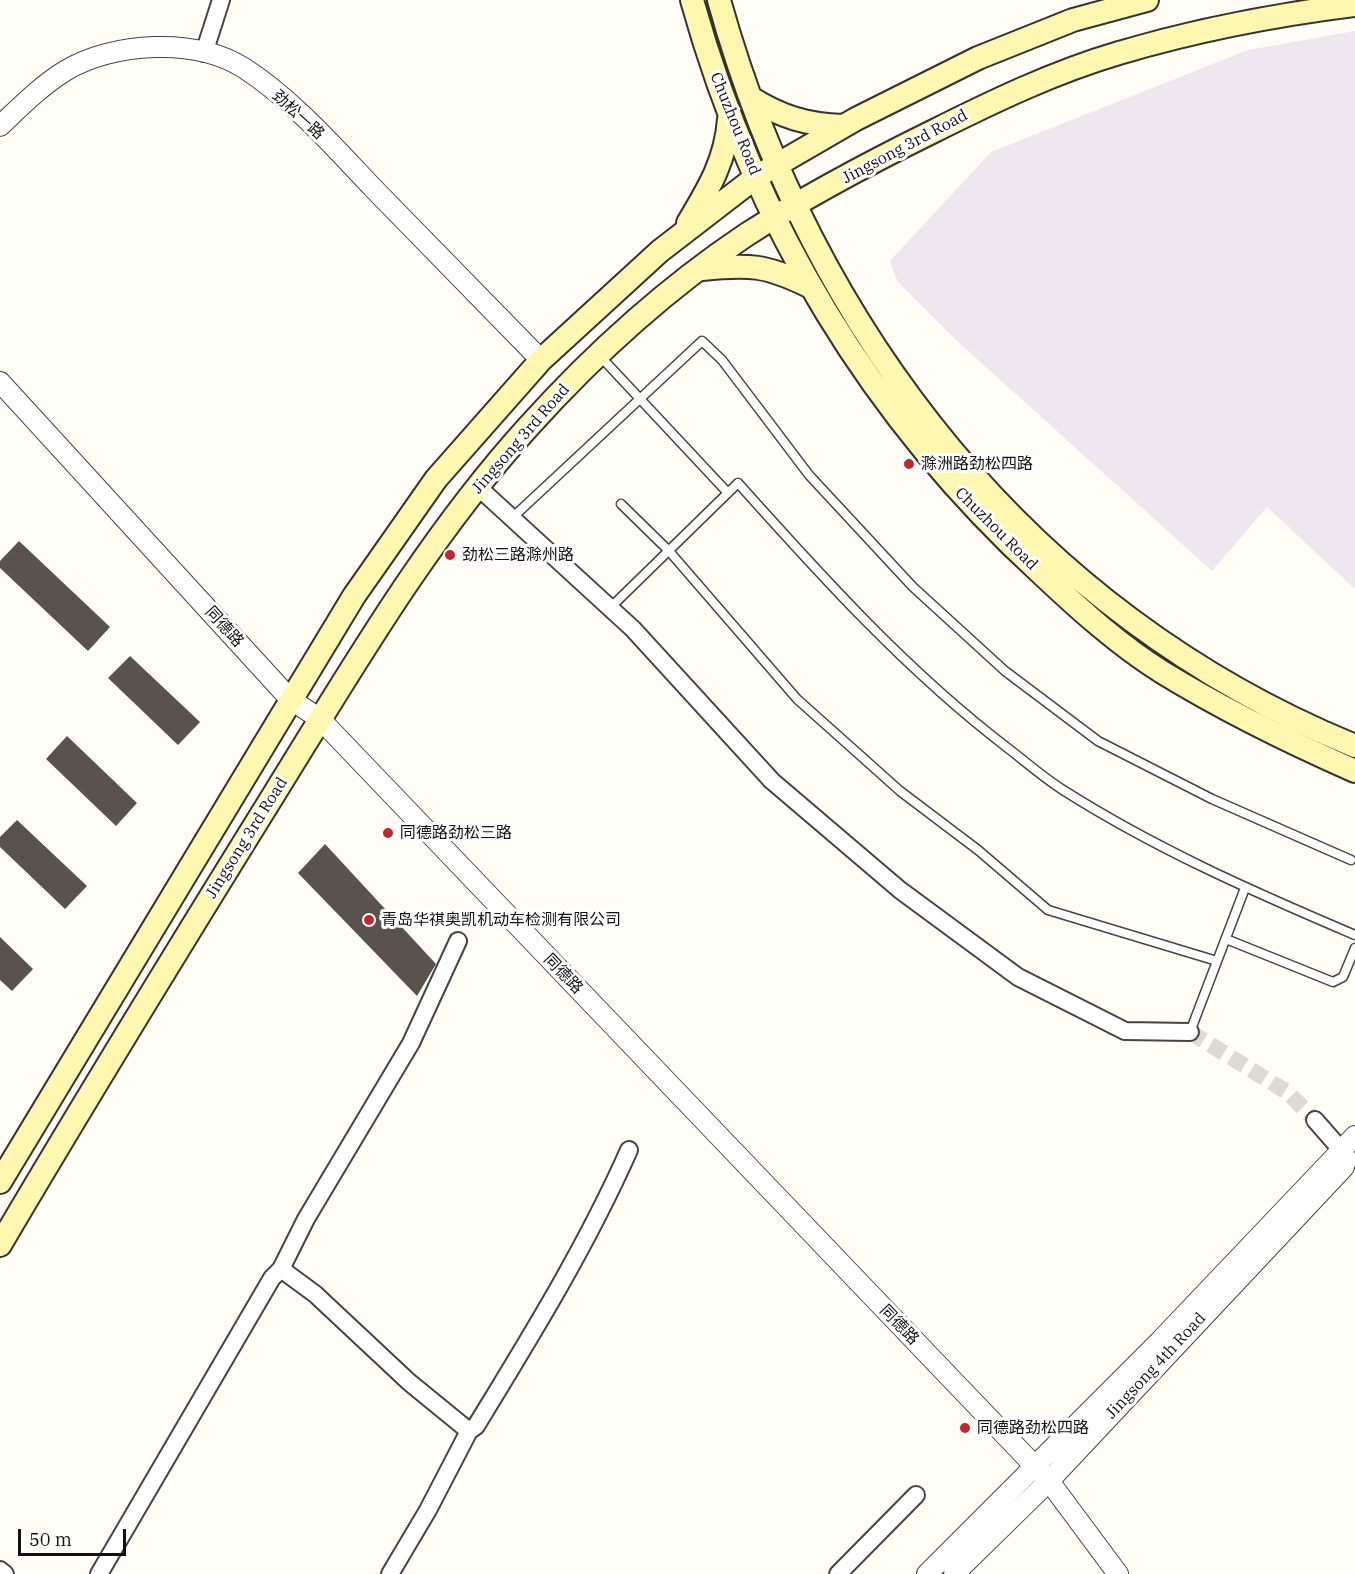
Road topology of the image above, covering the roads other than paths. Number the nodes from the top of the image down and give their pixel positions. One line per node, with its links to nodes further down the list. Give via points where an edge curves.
1 (220, 0): 6 (street)
2 (692, 0): 8 (main road, Chuzhou Road)
3 (719, 0): 7 (main road, Chuzhou Road)
4 (1148, 0): 10 (main road, via 1021,39 928,80)
5 (1355, 5): 13 (main road, Jingsong 3rd Road, via 1278,14 1115,54 1018,90 891,152)
6 (204, 53): 9 (street, 劲松一路, via 154,46 105,52 65,71); 19 (street, 劲松一路, via 243,67 287,103)
7 (751, 98): 10 (main road, via 786,117 814,125); 11 (main road, Chuzhou Road)
8 (729, 116): 12 (main road, Chuzhou Road); 15 (main road, via 728,141 716,177)
9 (0, 126)
10 (843, 126): 11 (main road)
11 (777, 165): 12 (main road); 13 (main road, Chuzhou Road)
12 (756, 177): 14 (main road, Chuzhou Road); 15 (main road)
13 (796, 207): 14 (main road, Jingsong 3rd Road); 30 (main road, Chuzhou Road, via 839,291 882,358 956,456 1038,542 1165,645 1254,699)
14 (774, 218): 16 (main road, Jingsong 3rd Road); 17 (main road, Chuzhou Road)
15 (681, 235): 19 (main road, Jingsong 3rd Road)
16 (700, 269): 17 (main road, via 764,267); 18 (main road, Jingsong 3rd Road)
17 (808, 286): 31 (main road, Chuzhou Road, via 864,373 940,472 978,514 1072,602 1161,671 1236,715)
18 (599, 355): 21 (lane); 22 (main road, Jingsong 3rd Road, via 527,428)
19 (541, 360): 28 (main road, Jingsong 3rd Road, via 469,438 404,520)
20 (0, 382): 28 (street, 同德路)
21 (640, 399): 23 (lane); 25 (lane); 32 (lane, via 702,341 722,360 817,484 913,587 1005,671 1098,741 1212,799)
22 (478, 487): 25 (street); 29 (main road, Jingsong 3rd Road, via 435,542)
23 (728, 493): 26 (lane); 33 (lane, via 738,483 842,599 959,711 1005,747 1061,789 1150,843)
24 (621, 504): 26 (lane)
25 (512, 518): 27 (street)
26 (669, 550): 27 (lane); 38 (lane, via 797,699 900,791 1048,910)
27 (610, 608): 39 (street, via 772,781 900,890 1018,977 1125,1031)
28 (290, 699): 29 (street, 同德路); 44 (main road, Jingsong 3rd Road)
29 (320, 719): 45 (main road, Jingsong 3rd Road); 48 (street, 同德路)
30 (1355, 746)
31 (1355, 771)
32 (1351, 860)
33 (1245, 888): 34 (lane); 35 (lane)
34 (1355, 935)
35 (1226, 939): 37 (lane, via 1333,982 1343,977); 38 (lane)
36 (458, 941): 46 (street, via 411,1043 306,1219)
37 (1355, 948)
38 (1217, 961): 39 (lane)
39 (1190, 1032)
40 (1315, 1120): 43 (street)
41 (1355, 1136): 43 (street)
42 (629, 1150): 47 (street, via 557,1294 476,1426)
43 (1348, 1156): 48 (street, via 1159,1342)
44 (0, 1182)
45 (0, 1245)
46 (281, 1269): 47 (street, via 315,1294 409,1382); 52 (street, via 272,1278)
47 (469, 1431): 53 (street)
48 (1042, 1474): 55 (street); 56 (street); 57 (street, 同德路)
49 (915, 1495): 54 (street)
50 (0, 1570): 51 (street)
51 (5, 1574)
52 (99, 1574)
53 (390, 1574)
54 (838, 1574)
55 (927, 1574)
56 (954, 1574)
57 (1118, 1574)

